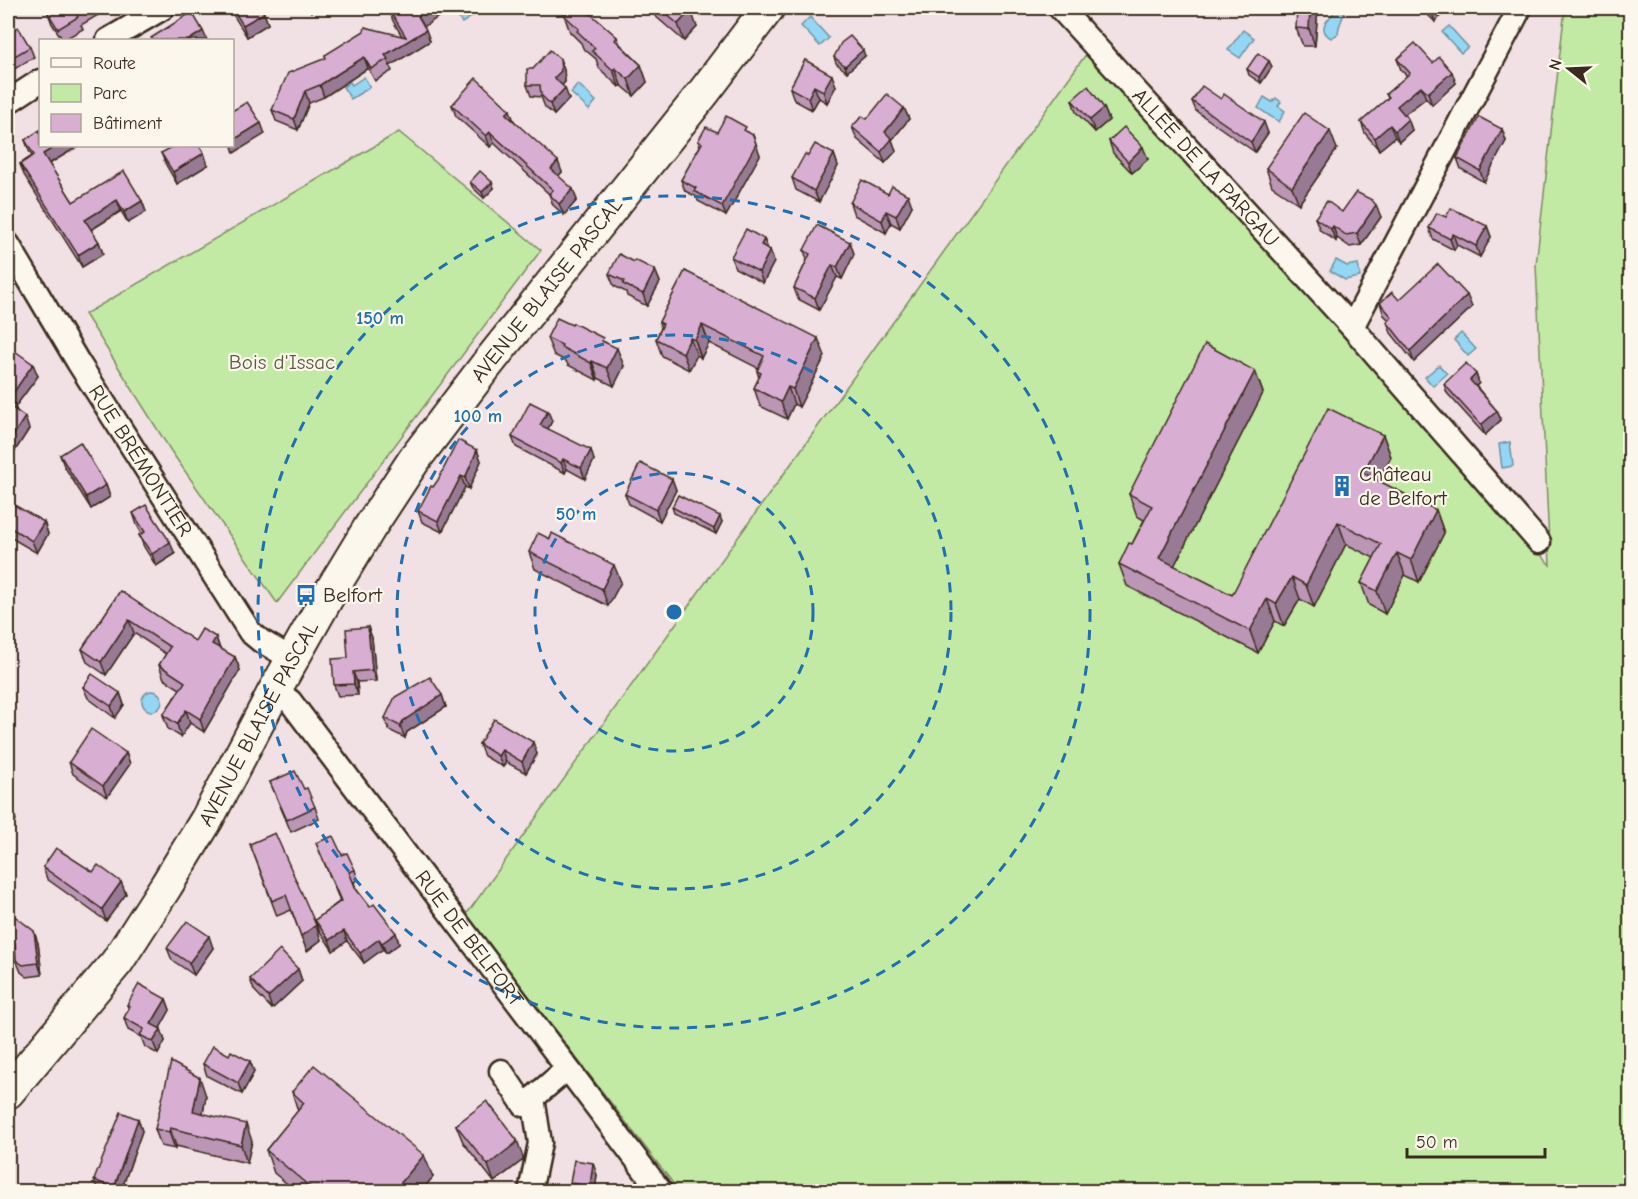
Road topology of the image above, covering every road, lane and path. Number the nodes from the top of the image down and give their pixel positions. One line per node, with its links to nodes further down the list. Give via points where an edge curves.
1 (163, 8): 5 (street)
2 (768, 8): 11 (main road, AVENUE BLAISE PASCAL, via 414,460)
3 (1060, 8): 9 (street, ALLÉE DE LA PARGAU)
4 (1520, 8): 9 (street)
5 (110, 39)
6 (39, 82): 7 (street)
7 (8, 102)
8 (8, 244): 11 (street, RUE BRÉMONTIER, via 78,362 250,632)
9 (1352, 327): 10 (street, ALLÉE DE LA PARGAU)
10 (1539, 542)
11 (292, 659): 12 (main road, AVENUE BLAISE PASCAL)
12 (275, 690): 13 (street, RUE DE BELFORT, via 290,701); 15 (main road, AVENUE BLAISE PASCAL, via 207,819 117,962)
13 (567, 1069): 16 (street); 18 (street, RUE DE BELFORT)
14 (501, 1071): 16 (street, via 524,1105)
15 (8, 1092)
16 (533, 1098): 17 (street, via 540,1143)
17 (530, 1191)
18 (661, 1191)

